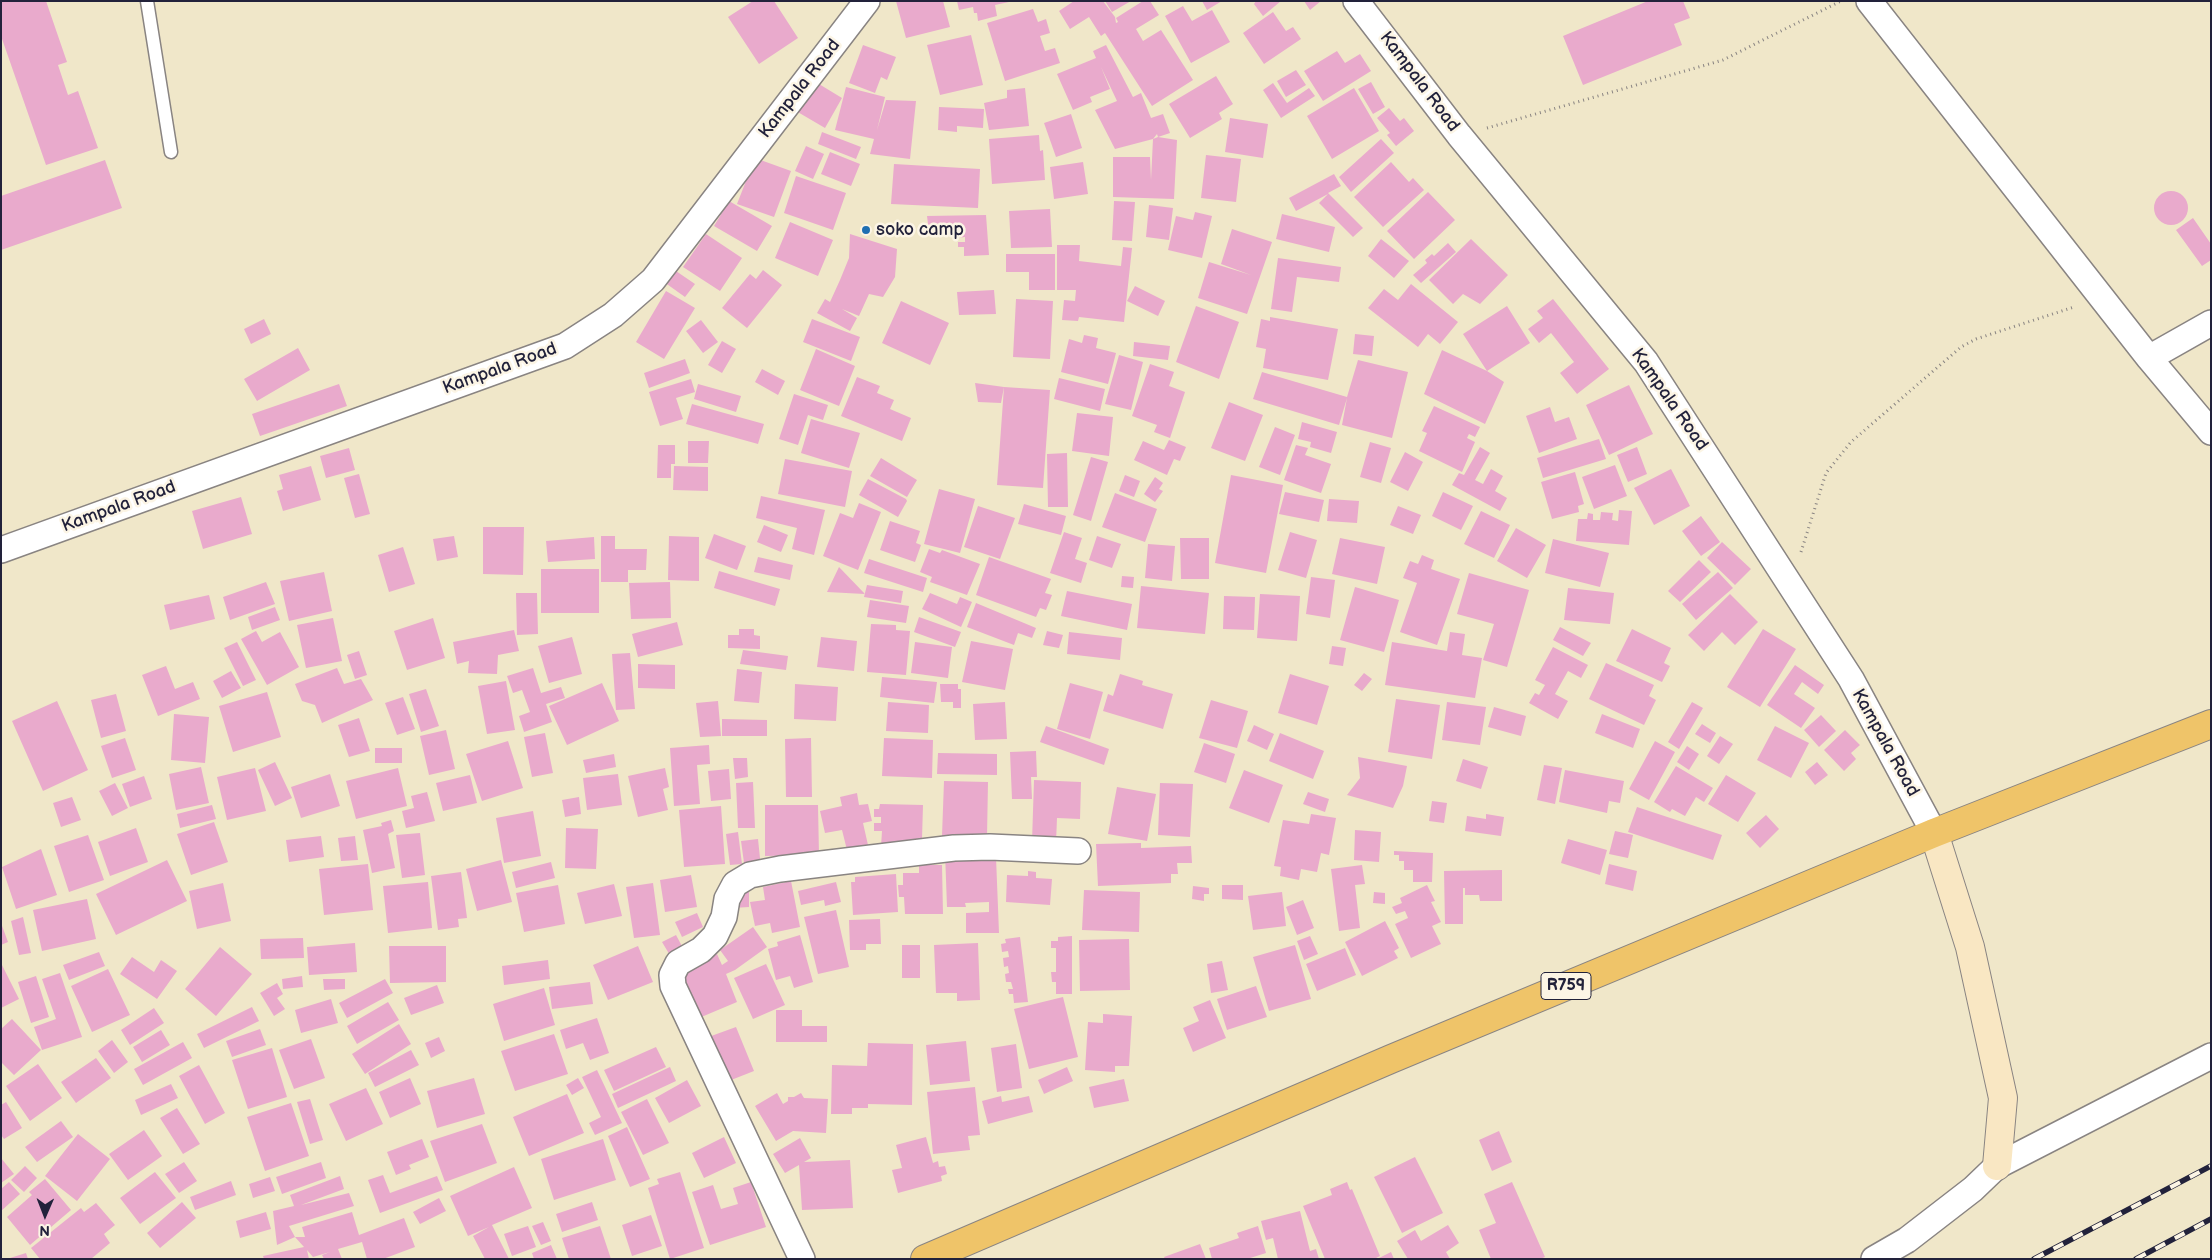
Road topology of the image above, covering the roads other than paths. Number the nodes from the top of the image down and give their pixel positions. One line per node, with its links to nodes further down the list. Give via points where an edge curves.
1 (147, 1): 5 (lane)
2 (867, 1): 9 (street, Kampala Road, via 653,280 613,315 565,346)
3 (1356, 1): 11 (street, Kampala Road, via 1459,135 1646,362 1851,679)
4 (1869, 1): 7 (street)
5 (171, 152)
6 (2211, 323): 7 (street)
7 (2149, 358): 8 (street)
8 (2211, 432)
9 (1, 550)
10 (2211, 724): 11 (main road, R759)
11 (1934, 833): 14 (street, via 1970,947 2003,1098); 16 (main road, R759, via 1391,1059)
12 (1078, 851): 15 (street, via 954,848 750,875 735,884 715,936 701,950 678,963 672,975 673,986)
13 (2211, 1056): 14 (street)
14 (1997, 1166): 17 (street, via 1908,1240)
15 (802, 1259)
16 (925, 1259)
17 (1874, 1259)

